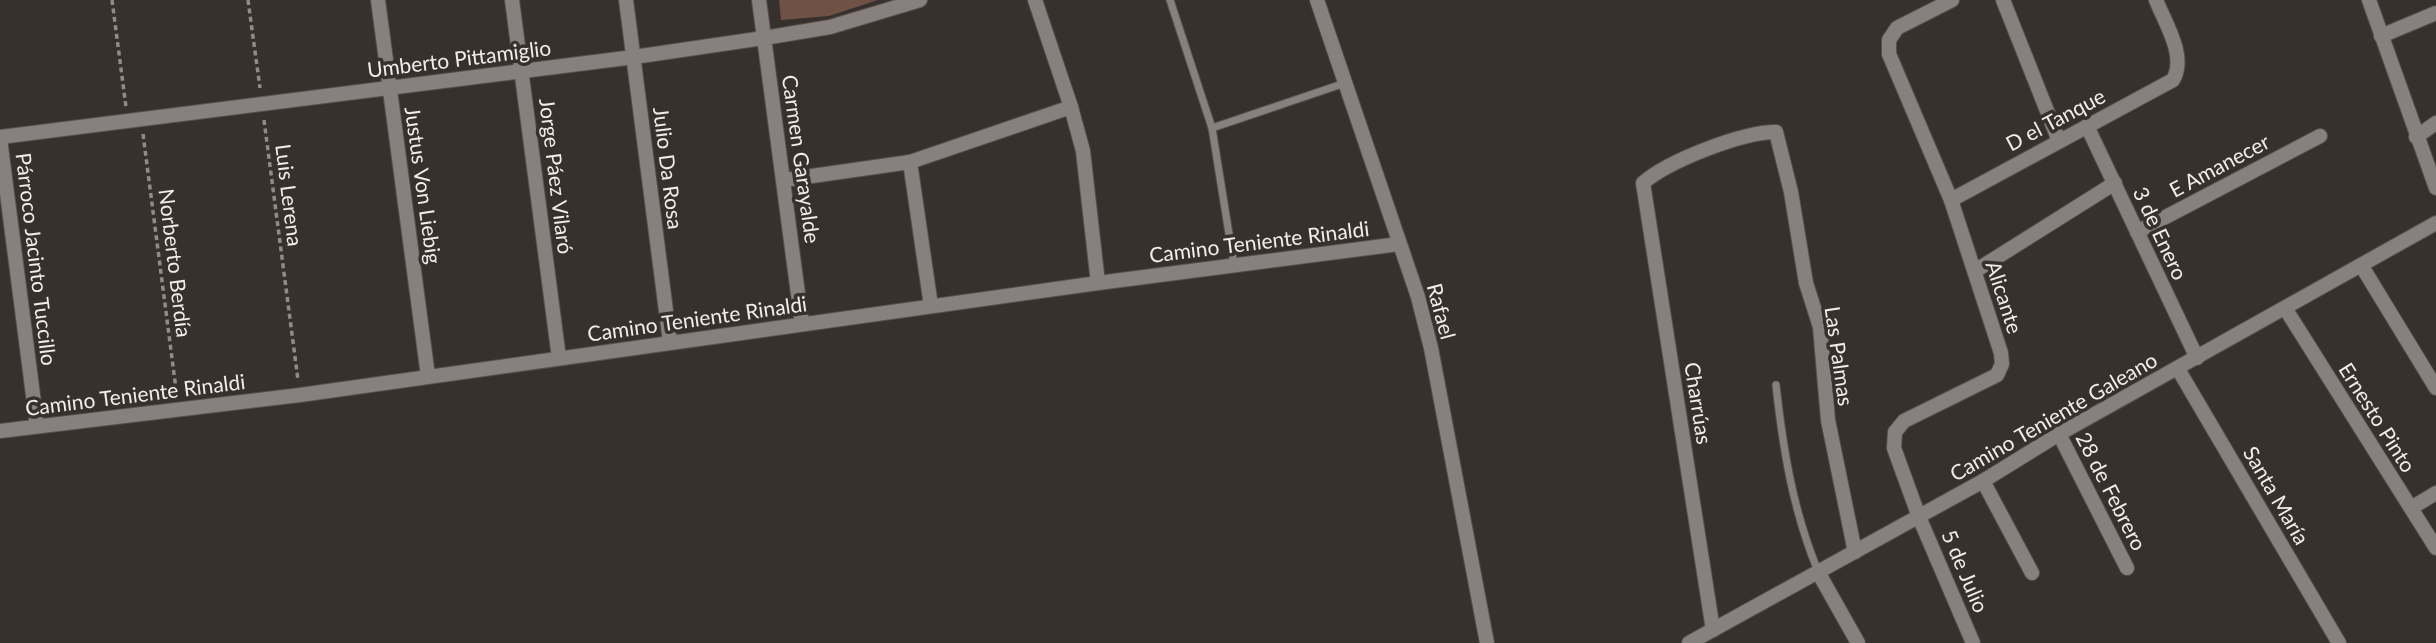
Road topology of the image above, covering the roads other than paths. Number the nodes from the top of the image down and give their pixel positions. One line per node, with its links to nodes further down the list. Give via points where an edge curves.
1 (378, 0): 19 (street, Justus Von Liebig)
2 (512, 0): 17 (street, Jorge Páez Vilaró)
3 (626, 0): 16 (street, Julio Da Rosa)
4 (759, 0): 15 (street, Carmen Garayalde)
5 (920, 0): 15 (street, Umberto Pittamiglio, via 830,27)
6 (1035, 0): 20 (street)
7 (1170, 0): 23 (lane)
8 (1317, 0): 18 (street, Rafael)
9 (1952, 0): 33 (street, Alicante, via 1897,28 1889,40 1889,54)
10 (2003, 0): 28 (street)
11 (2157, 0): 22 (street, D el Tanque, via 2177,53 2177,73 2166,84)
12 (2369, 0): 14 (street)
13 (2436, 13): 14 (street)
14 (2381, 36): 26 (street)
15 (764, 38): 16 (street, Umberto Pittamiglio); 30 (street, Carmen Garayalde)
16 (634, 57): 17 (street, Umberto Pittamiglio); 44 (street, Julio Da Rosa)
17 (522, 71): 19 (street, Umberto Pittamiglio); 45 (street, Jorge Páez Vilaró)
18 (1345, 83): 23 (lane); 36 (street, Rafael)
19 (390, 89): 27 (street, Umberto Pittamiglio); 48 (street, Justus Von Liebig)
20 (1072, 107): 29 (street); 40 (street, via 1083,151)
21 (2436, 123): 26 (street)
22 (2087, 126): 28 (street, D el Tanque); 31 (street, 3 de Enero)
23 (1212, 128): 37 (lane)
24 (1770, 132): 59 (street, Las Palmas, via 1776,132 1780,147 1806,283 1820,327 1828,420); 63 (street, Charrúas, via 1749,134 1702,152 1656,172 1643,184)
25 (2320, 136): 35 (street, E Amanecer)
26 (2416, 137): 32 (street)
27 (0, 138): 51 (street, Párroco Jacinto Tuccillo)
28 (2059, 141): 33 (street, D el Tanque)
29 (910, 162): 30 (street); 41 (street)
30 (784, 180): 43 (street, Carmen Garayalde)
31 (2115, 183): 35 (street, 3 de Enero); 39 (street)
32 (2436, 188)
33 (1951, 200): 39 (street, Alicante)
34 (2436, 223): 38 (street, Camino Teniente Galeano)
35 (2137, 232): 46 (street, 3 de Enero)
36 (1399, 244): 37 (street, Camino Teniente Rinaldi); 65 (street, Rafael, via 1431,348)
37 (1234, 265): 40 (street, Camino Teniente Rinaldi)
38 (2361, 265): 42 (street, Camino Teniente Galeano); 50 (street)
39 (1975, 271): 57 (street, Alicante, via 2002,364 1997,375 1904,421 1895,432 1894,448)
40 (1098, 283): 41 (street, Camino Teniente Rinaldi)
41 (931, 306): 43 (street, Camino Teniente Rinaldi)
42 (2285, 308): 46 (street, Camino Teniente Galeano); 56 (street, Ernesto Pinto)
43 (802, 324): 44 (street, Camino Teniente Rinaldi)
44 (670, 342): 45 (street, Camino Teniente Rinaldi)
45 (559, 358): 48 (street, Camino Teniente Rinaldi)
46 (2197, 358): 47 (street, Camino Teniente Galeano)
47 (2178, 369): 53 (street, Camino Teniente Galeano); 68 (street, Santa María)
48 (428, 376): 51 (street, Camino Teniente Rinaldi)
49 (1776, 384): 61 (lane, via 1792,495)
50 (2436, 388)
51 (37, 426): 52 (street, Camino Teniente Rinaldi)
52 (0, 431)
53 (2059, 434): 54 (street, Camino Teniente Galeano); 60 (street, 28 de Febrero)
54 (1983, 481): 57 (street, Camino Teniente Galeano); 62 (street)
55 (2436, 494): 56 (street)
56 (2411, 508): 58 (street, Ernesto Pinto)
57 (1919, 517): 59 (street, Camino Teniente Galeano); 64 (street, 5 de Julio)
58 (2436, 548)
59 (1855, 552): 61 (street, Camino Teniente Galeano)
60 (2127, 568)
61 (1818, 572): 63 (street, Camino Teniente Galeano); 67 (street)
62 (2032, 573)
63 (1713, 630): 66 (street, Camino Teniente Galeano)
64 (1970, 642)
65 (1488, 643)
66 (1689, 643)
67 (1858, 643)
68 (2339, 643)

